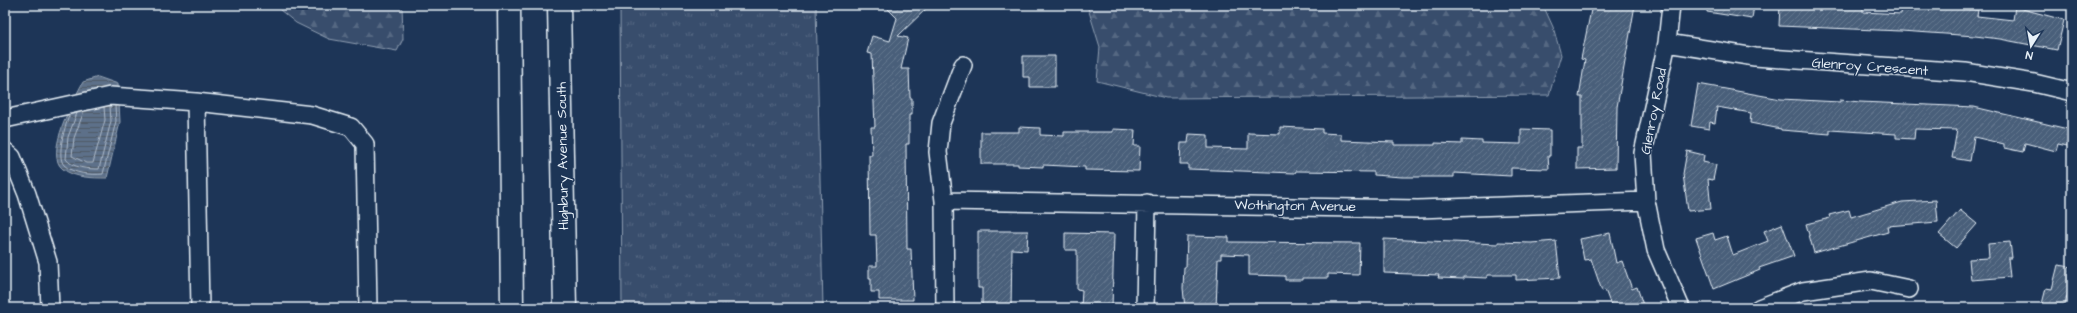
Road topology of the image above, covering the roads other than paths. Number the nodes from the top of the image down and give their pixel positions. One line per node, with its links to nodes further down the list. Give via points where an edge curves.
1 (509, 5): 17 (highway)
2 (559, 5): 18 (highway, Highbury Avenue South)
3 (1671, 5): 4 (street, Glenroy Road)
4 (1667, 43): 6 (street, Glenroy Crescent, via 1755,57 1965,72); 11 (street, Glenroy Road, via 1644,153)
5 (963, 65): 10 (street, via 941,123 938,152)
6 (2072, 92)
7 (196, 102): 8 (street, via 110,96); 15 (street); 16 (street, via 312,114 351,127 365,144)
8 (5, 119)
9 (5, 151): 14 (street, via 12,157 27,194 48,262)
10 (944, 201): 12 (street, Wothington Avenue); 19 (street)
11 (1646, 201): 12 (street, Wothington Avenue, via 1418,209); 21 (street, Glenroy Road, via 1656,250)
12 (1148, 203): 20 (street)
13 (1909, 289): 22 (street, via 1871,281 1803,291)
14 (50, 308)
15 (200, 308)
16 (368, 308)
17 (512, 308)
18 (565, 308)
19 (945, 308)
20 (1145, 308)
21 (1681, 308)
22 (1759, 308)

